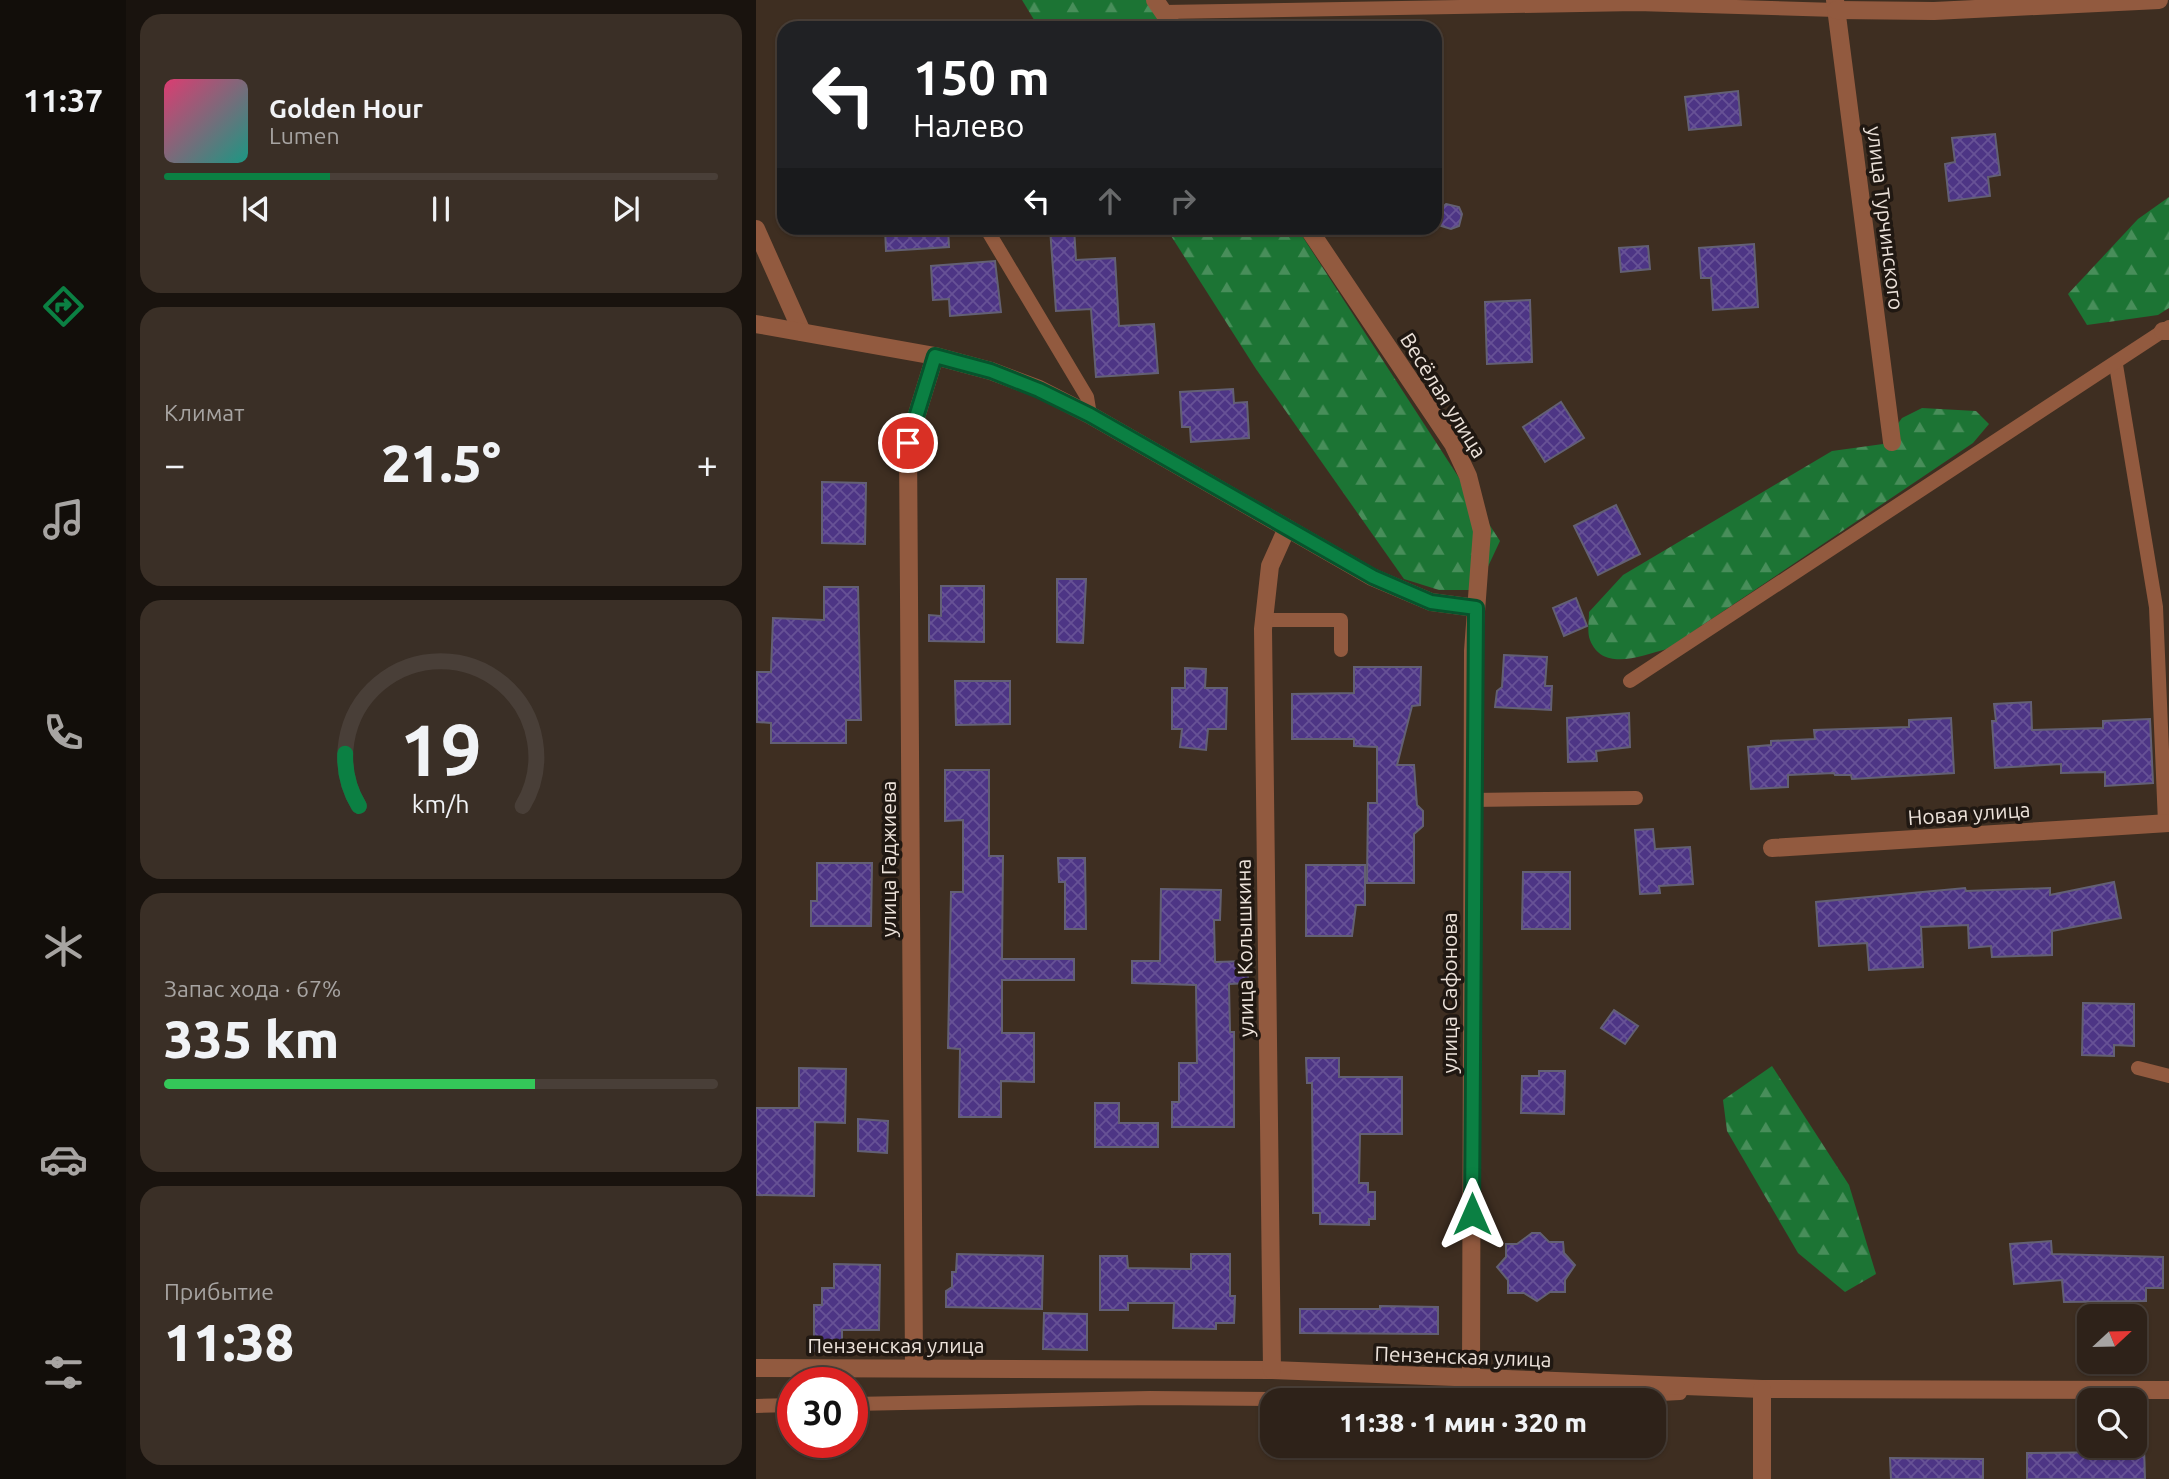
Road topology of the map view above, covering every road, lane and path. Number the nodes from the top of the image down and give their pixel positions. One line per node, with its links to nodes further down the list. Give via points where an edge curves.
1 (2159, 0): 2 (street, via 1934,11)
2 (1835, 5): 3 (lane); 14 (street, улица Турчинского)
3 (1159, 6): 4 (street)
4 (1169, 21)
5 (756, 229): 10 (street)
6 (990, 235): 13 (lane, via 1087,397)
7 (1313, 235): 16 (street, Весёлая улица, via 1453,444 1468,476 1482,531)
8 (756, 324): 10 (street)
9 (2167, 329): 12 (lane)
10 (802, 332): 11 (street)
11 (935, 356): 13 (street, via 991,371); 26 (street, улица Гаджиева, via 908,443)
12 (2116, 365): 19 (lane); 22 (lane, via 2156,607)
13 (1090, 415): 15 (street)
14 (1892, 442)
15 (1287, 528): 16 (street, via 1373,577 1431,602); 17 (street, улица Колышкина, via 1270,566)
16 (1476, 608): 21 (street, улица Сафонова)
17 (1265, 620): 18 (lane, via 1341,620); 28 (street, улица Колышкина)
18 (1341, 650)
19 (1630, 681)
20 (1636, 798): 21 (lane)
21 (1472, 800): 29 (street, улица Сафонова)
22 (2167, 823): 23 (street, Новая улица)
23 (1772, 848)
24 (2138, 1068): 25 (lane)
25 (2169, 1076)
26 (914, 1367): 27 (street, Пензенская улица); 28 (street, Пензенская улица)
27 (756, 1368)
28 (1272, 1370): 29 (street, Пензенская улица)
29 (1471, 1379): 30 (street, Пензенская улица)
30 (1762, 1389): 31 (street, Пензенская улица); 32 (lane); 37 (street)
31 (2169, 1390)
32 (1666, 1394)
33 (1260, 1399): 34 (lane)
34 (868, 1404)
35 (777, 1405): 36 (lane)
36 (756, 1406)
37 (1762, 1479)

